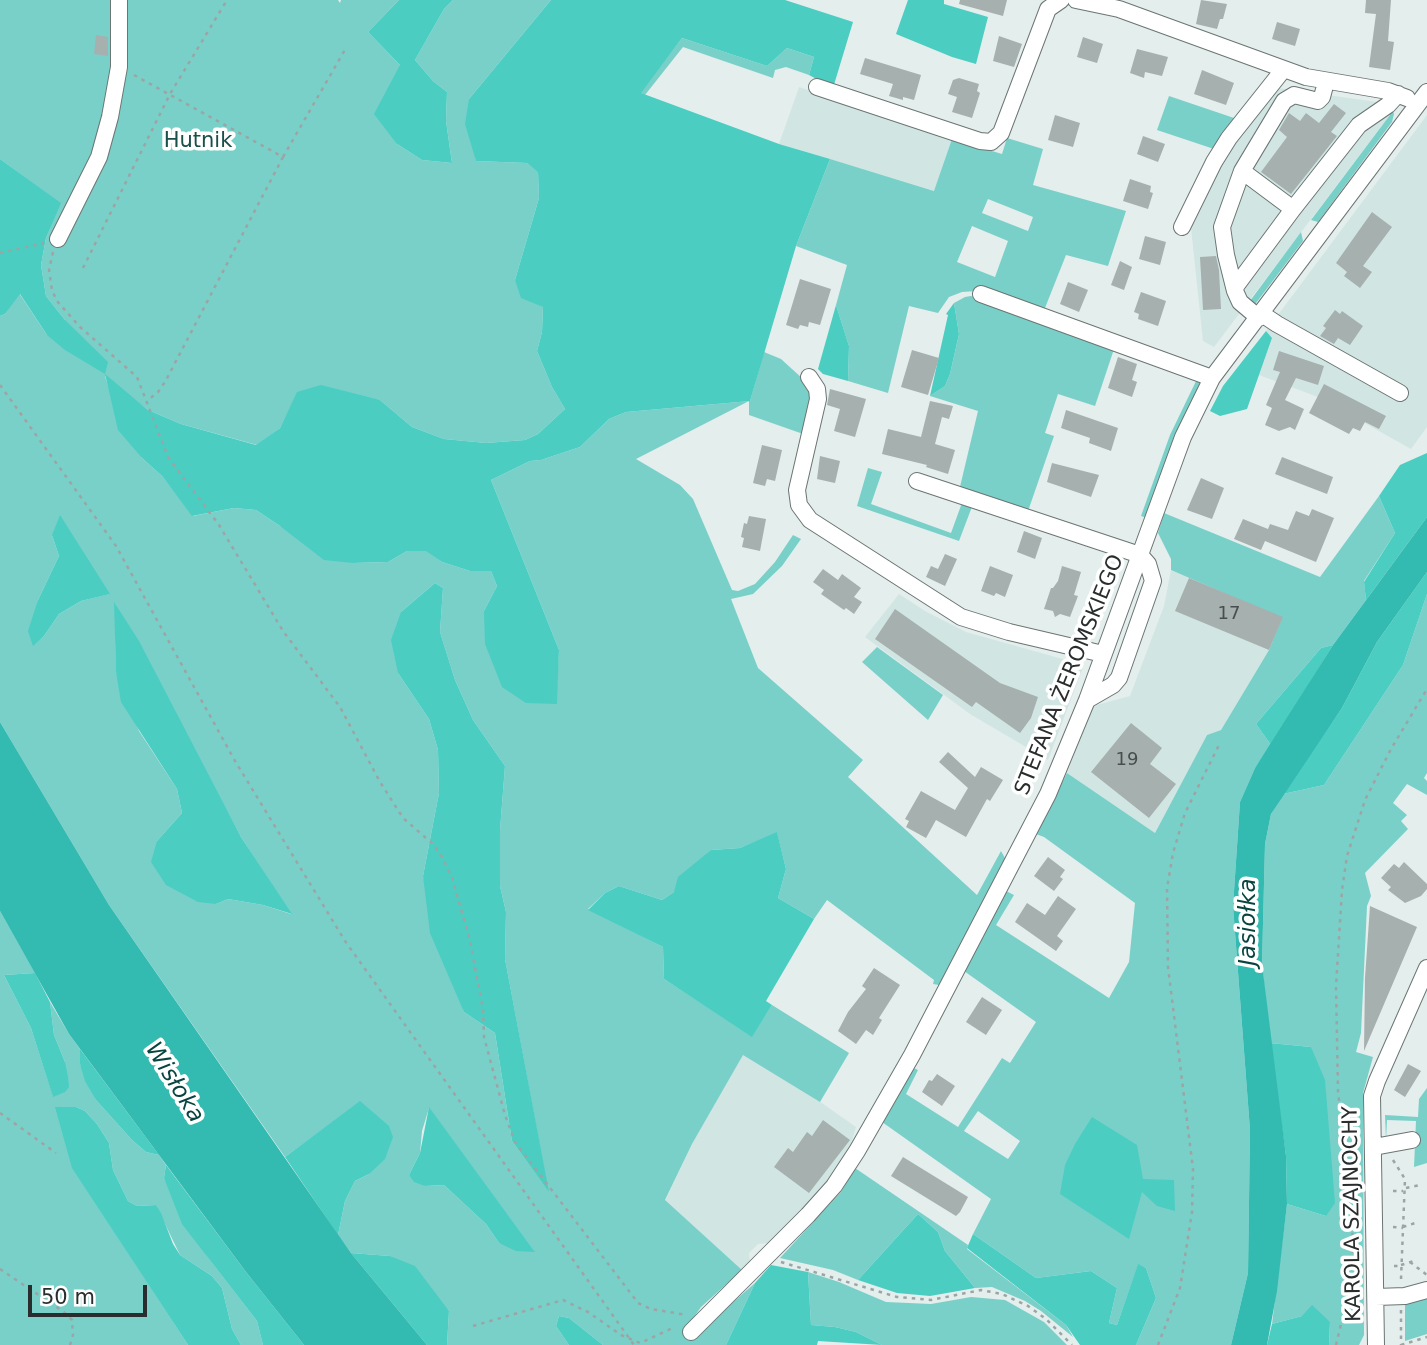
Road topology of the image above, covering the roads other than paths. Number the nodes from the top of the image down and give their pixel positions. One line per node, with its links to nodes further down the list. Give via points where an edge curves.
1 (119, 0): 12 (street, via 119,67 110,117 99,157)
2 (1061, 0): 6 (street, via 1048,9 1001,133 991,142)
3 (1076, 0): 4 (street, via 1132,13)
4 (1283, 70): 5 (street); 11 (street, via 1229,138)
5 (1326, 82): 7 (street); 9 (street, via 1318,101 1294,96 1284,101)
6 (817, 88)
7 (1398, 94): 8 (street); 10 (street, via 1359,125)
8 (1423, 98): 15 (street, STEFANA ŻEROMSKIEGO)
9 (1242, 171): 10 (street); 13 (street, via 1222,227)
10 (1293, 209): 13 (street, via 1238,281)
11 (1182, 228)
12 (58, 239)
13 (1235, 292): 15 (street, via 1240,302)
14 (981, 294): 17 (street)
15 (1260, 316): 17 (street, STEFANA ŻEROMSKIEGO); 18 (street)
16 (809, 377): 21 (street, via 818,399 797,490 799,505 810,520 961,617)
17 (1212, 378): 20 (street, STEFANA ŻEROMSKIEGO, via 1183,437)
18 (1401, 393)
19 (917, 481): 20 (street)
20 (1140, 555): 21 (street, STEFANA ŻEROMSKIEGO); 22 (street, via 1153,581 1119,678)
21 (1102, 654): 22 (street, STEFANA ŻEROMSKIEGO)
22 (1087, 700): 28 (street, STEFANA ŻEROMSKIEGO, via 1048,794 906,1066 839,1179)
23 (1427, 968): 25 (street, KAROLA SZAJNOCHY, via 1374,1088)
24 (1412, 1139): 25 (street)
25 (1379, 1146): 27 (street, KAROLA SZAJNOCHY)
26 (1427, 1290): 27 (street)
27 (1376, 1297): 29 (street, KAROLA SZAJNOCHY)
28 (699, 1325)
29 (1376, 1345)

